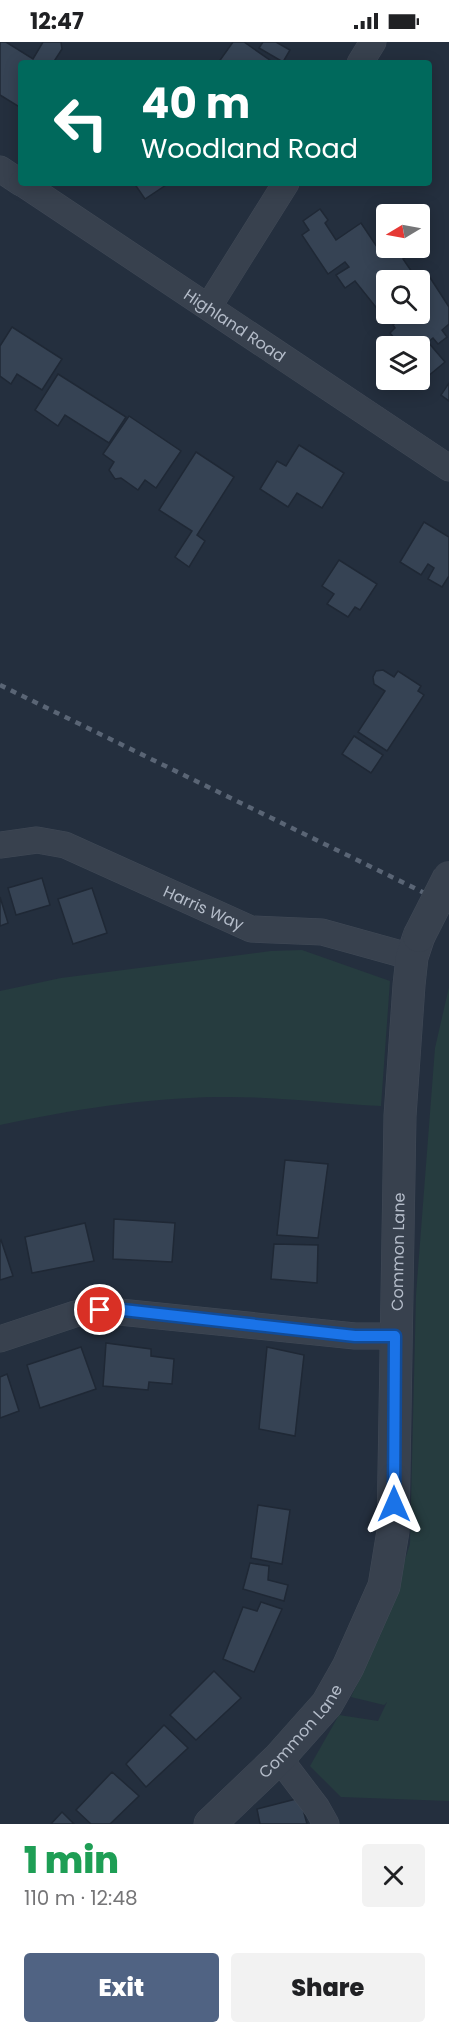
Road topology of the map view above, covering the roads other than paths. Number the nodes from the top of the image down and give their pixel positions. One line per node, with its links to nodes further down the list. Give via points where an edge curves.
1 (373, 42): 2 (street)
2 (362, 60)
3 (0, 169): 4 (street, Highland Road)
4 (18, 181)
5 (26, 186): 7 (street, Highland Road)
6 (283, 186): 7 (street)
7 (209, 306): 8 (street, Highland Road)
8 (449, 468)
9 (0, 845): 11 (street, Harris Way, via 37,840 65,845 251,928 322,932)
10 (449, 877): 11 (street, Common Lane, bridge)
11 (413, 959): 12 (street, Common Lane, via 402,1086)
12 (395, 1336): 13 (street, via 355,1336 100,1310 75,1314); 14 (street, Common Lane, via 393,1531 384,1586 327,1704)
13 (0, 1339)
14 (279, 1758): 15 (street, Common Lane); 16 (street)
15 (210, 1824)
16 (326, 1824)

